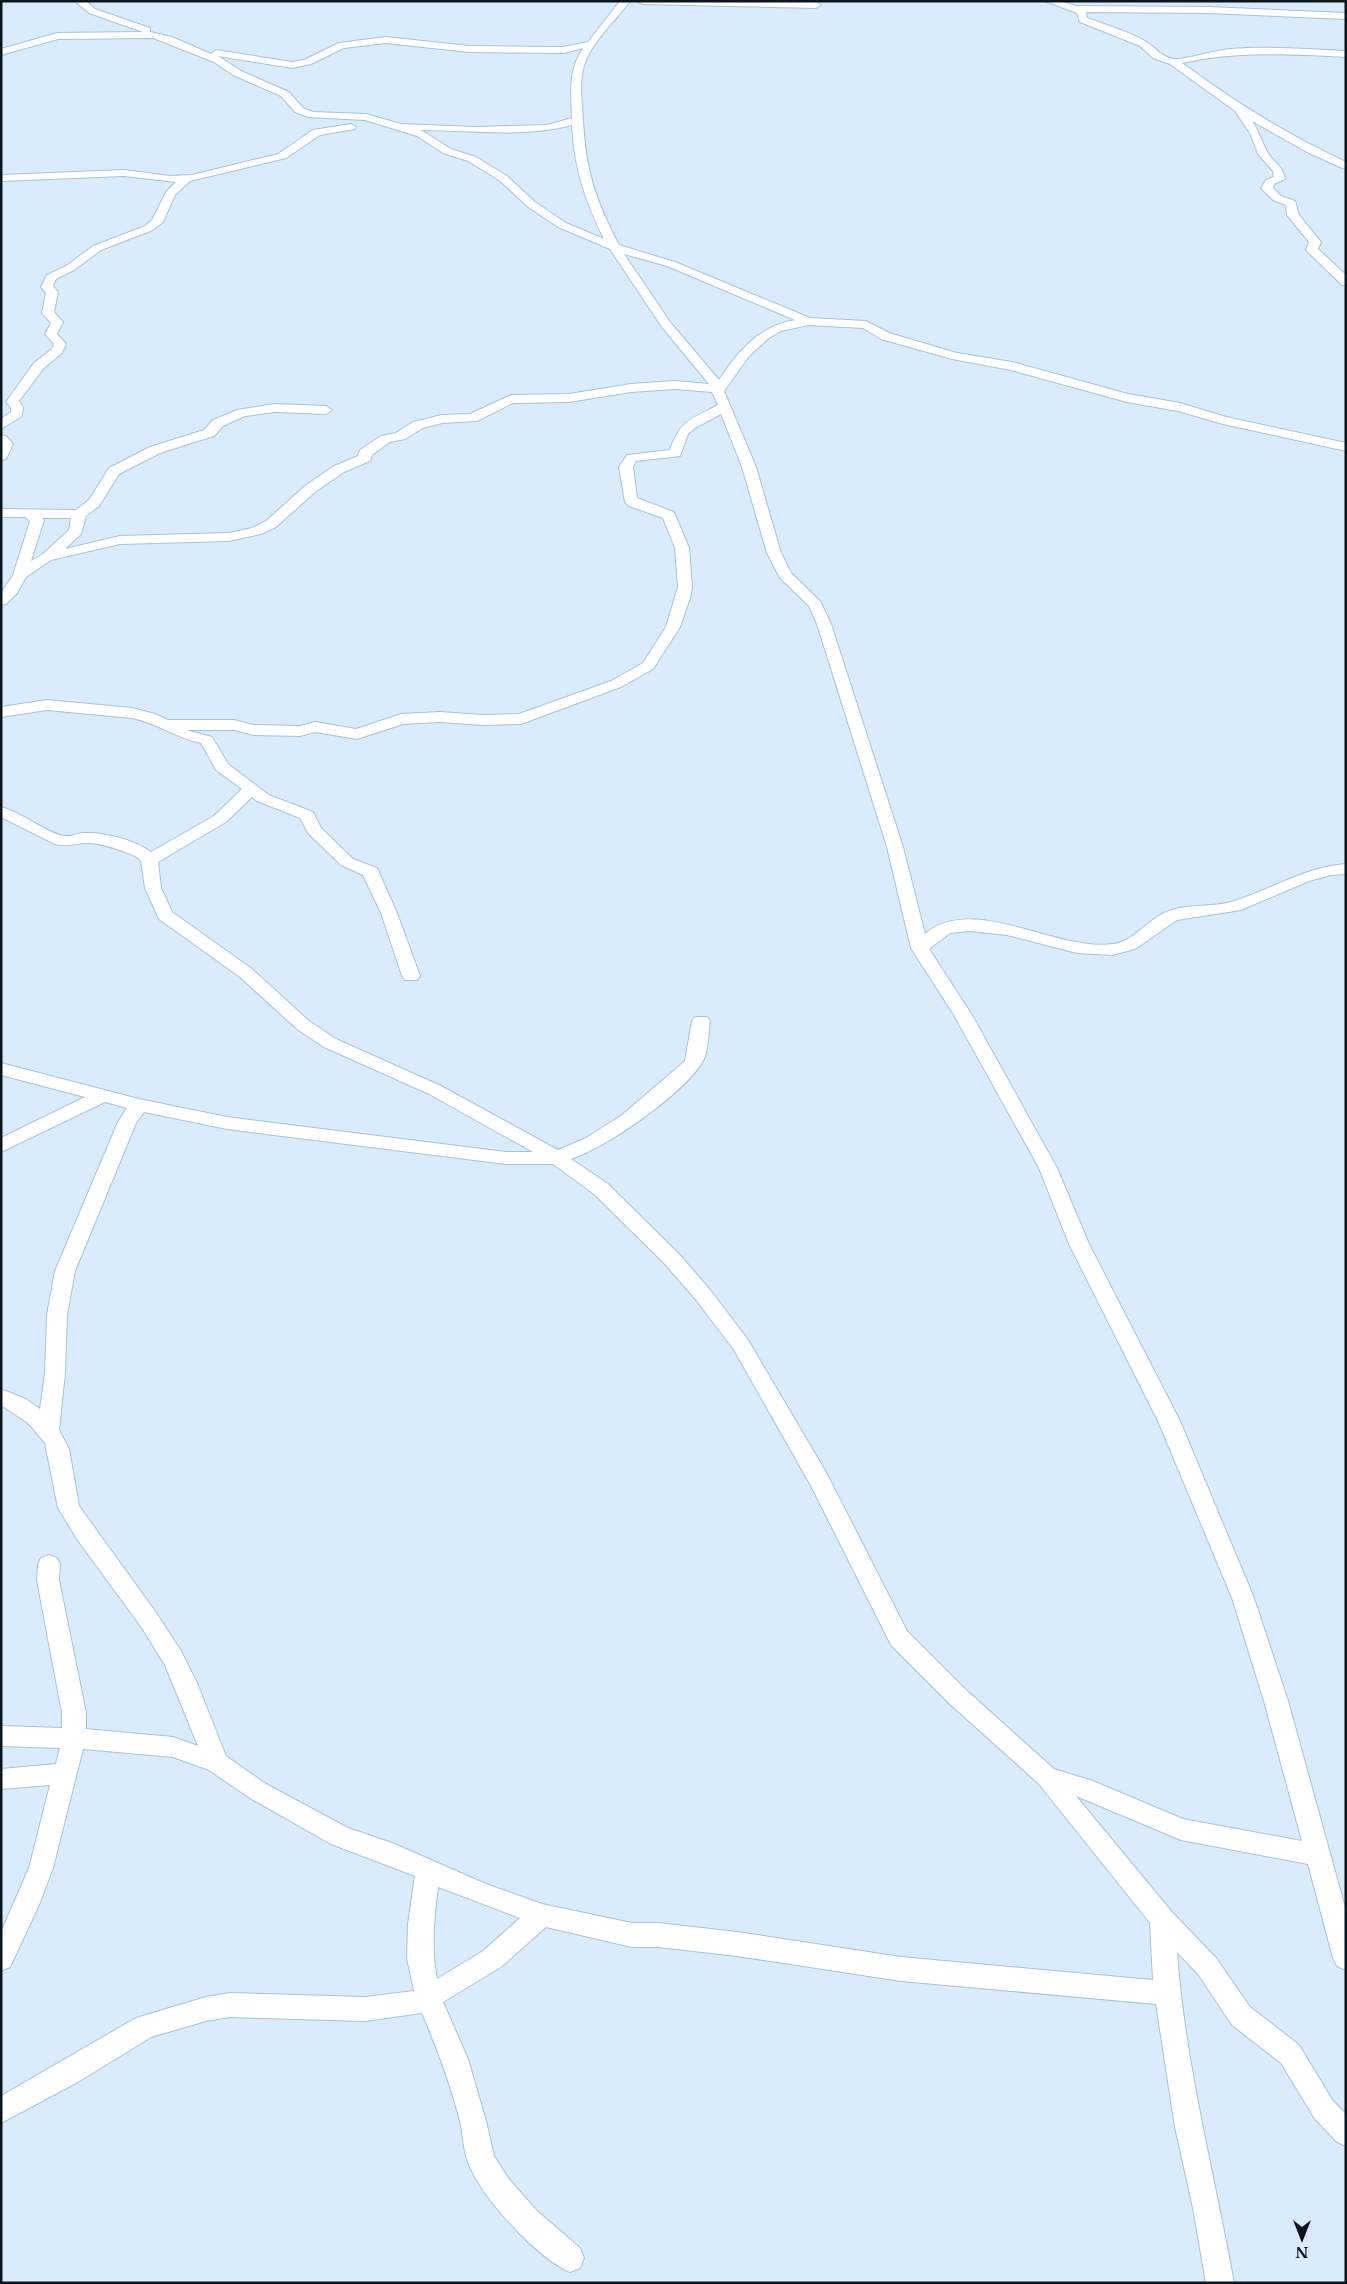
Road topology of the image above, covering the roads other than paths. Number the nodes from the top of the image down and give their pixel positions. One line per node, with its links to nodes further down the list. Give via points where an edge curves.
1 (80, 1): 8 (street, via 92,11 137,25)
2 (642, 1): 5 (street)
3 (1050, 1): 6 (street)
4 (620, 3): 9 (street)
5 (816, 5)
6 (1077, 9): 7 (street); 13 (street, via 1081,11 1083,20 1144,44 1157,56)
7 (1346, 16)
8 (154, 36): 10 (street); 11 (street, via 58,36)
9 (590, 45): 10 (street, via 564,50 469,49 386,40 342,45 307,62 292,65); 15 (street, via 576,78)
10 (197, 51): 16 (street, via 285,94 305,113 366,117)
11 (1, 52)
12 (1346, 54): 13 (street, via 1233,52)
13 (1174, 62): 14 (street)
14 (1239, 109): 17 (street); 21 (street, via 1264,154 1278,170 1280,179 1270,182 1267,188 1277,198 1291,203 1293,216 1315,242 1312,250)
15 (578, 120): 16 (street, via 547,128 501,130); 20 (street, via 585,181)
16 (398, 126): 19 (street, via 326,130 309,136 282,156); 20 (street, via 420,134 447,151 472,159 503,178 531,204 562,225)
17 (1346, 166)
18 (1, 178): 19 (street, via 124,173)
19 (186, 179): 25 (street, via 170,194 157,222 149,228 97,248 50,279 47,287 52,292 48,313 57,322 51,334 59,347 21,385)
20 (614, 247): 22 (street, via 671,264); 23 (street, via 666,324 700,362)
21 (1346, 282)
22 (808, 321): 23 (street, via 786,324 765,334 746,350); 30 (street, via 866,325 885,336 956,356 1012,366 1127,398 1180,407 1223,420)
23 (719, 390): 26 (street); 35 (street, via 675,385 569,398 511,399 472,418 427,422 400,436 386,439 365,453 365,458 339,469 310,489 271,524 256,531 229,538 120,540)
24 (2, 392): 25 (street)
25 (14, 399): 28 (street, via 12,402 17,413)
26 (726, 406): 39 (street, via 682,433 675,453 632,458 626,467 630,498 634,503 669,515 679,536 684,561 683,598 673,627 648,666 616,684 521,719 401,719 357,734 314,727 300,731 254,730 234,724); 44 (street, via 776,558 785,575 814,604 824,624 895,847)
27 (326, 410): 34 (street, via 276,408 242,413 218,423 209,433 130,460 114,471 94,503)
28 (1, 425)
29 (1, 440): 31 (street, via 6,444)
30 (1346, 447)
31 (1, 456)
32 (1, 513): 33 (street)
33 (29, 514): 34 (street); 36 (street, via 37,520)
34 (79, 514): 35 (street, via 76,531)
35 (46, 558): 36 (street)
36 (20, 575): 37 (street)
37 (1, 601)
38 (1, 712): 39 (street, via 34,706 77,706 132,712)
39 (166, 725): 40 (street, via 187,736 207,740 222,767)
40 (252, 790): 42 (street, via 220,819); 45 (street, via 307,815 314,830 347,862 371,872)
41 (1, 812): 42 (street, via 62,841 86,837 134,850)
42 (149, 860): 51 (street, via 153,888 165,915 246,973 316,1035 435,1090)
43 (1346, 869): 44 (street, via 1314,872 1235,906 1174,915 1134,942 1114,950 1086,950 1006,928 978,926 943,929)
44 (920, 948): 61 (street, via 959,1008 1048,1168 1079,1244 1169,1421 1243,1598 1276,1701)
45 (411, 976)
46 (701, 1021): 51 (street, via 696,1057 667,1088 608,1134)
47 (1, 1069): 48 (street)
48 (102, 1096): 49 (street); 50 (street)
49 (140, 1105): 51 (street, via 256,1128 506,1158); 53 (street, via 127,1122 65,1271)
50 (1, 1146)
51 (556, 1157): 59 (street, via 601,1189 672,1259 736,1339 819,1480 899,1638 958,1697)
52 (1, 1397): 53 (street, via 24,1407 42,1422)
53 (48, 1433): 57 (street, via 58,1448 71,1513 173,1658)
54 (49, 1564): 56 (street, via 48,1580 74,1714)
55 (1, 1736): 56 (street)
56 (74, 1738): 57 (street, via 173,1747); 58 (street)
57 (217, 1763): 62 (street, via 302,1817)
58 (66, 1773): 60 (street); 66 (street, via 41,1868)
59 (1047, 1776): 61 (street, via 1085,1788 1181,1829); 64 (street)
60 (1, 1779)
61 (1318, 1855): 65 (street)
62 (428, 1872): 63 (street); 68 (street, via 420,1958)
63 (542, 1915): 67 (street, via 632,1935 737,1944 901,1969); 68 (street, via 492,1959)
64 (1162, 1919): 67 (street); 70 (street, via 1207,1966 1241,2016 1290,2054 1324,2110)
65 (1344, 1943)
66 (1, 1959)
67 (1167, 1994): 72 (street, via 1188,2127)
68 (428, 1998): 69 (street, via 416,2003 365,2009 230,2006 198,2011 145,2026); 71 (street, via 455,2060 481,2161 498,2188 528,2221)
69 (1, 2110)
70 (1346, 2133)
71 (570, 2258)
72 (1220, 2283)

